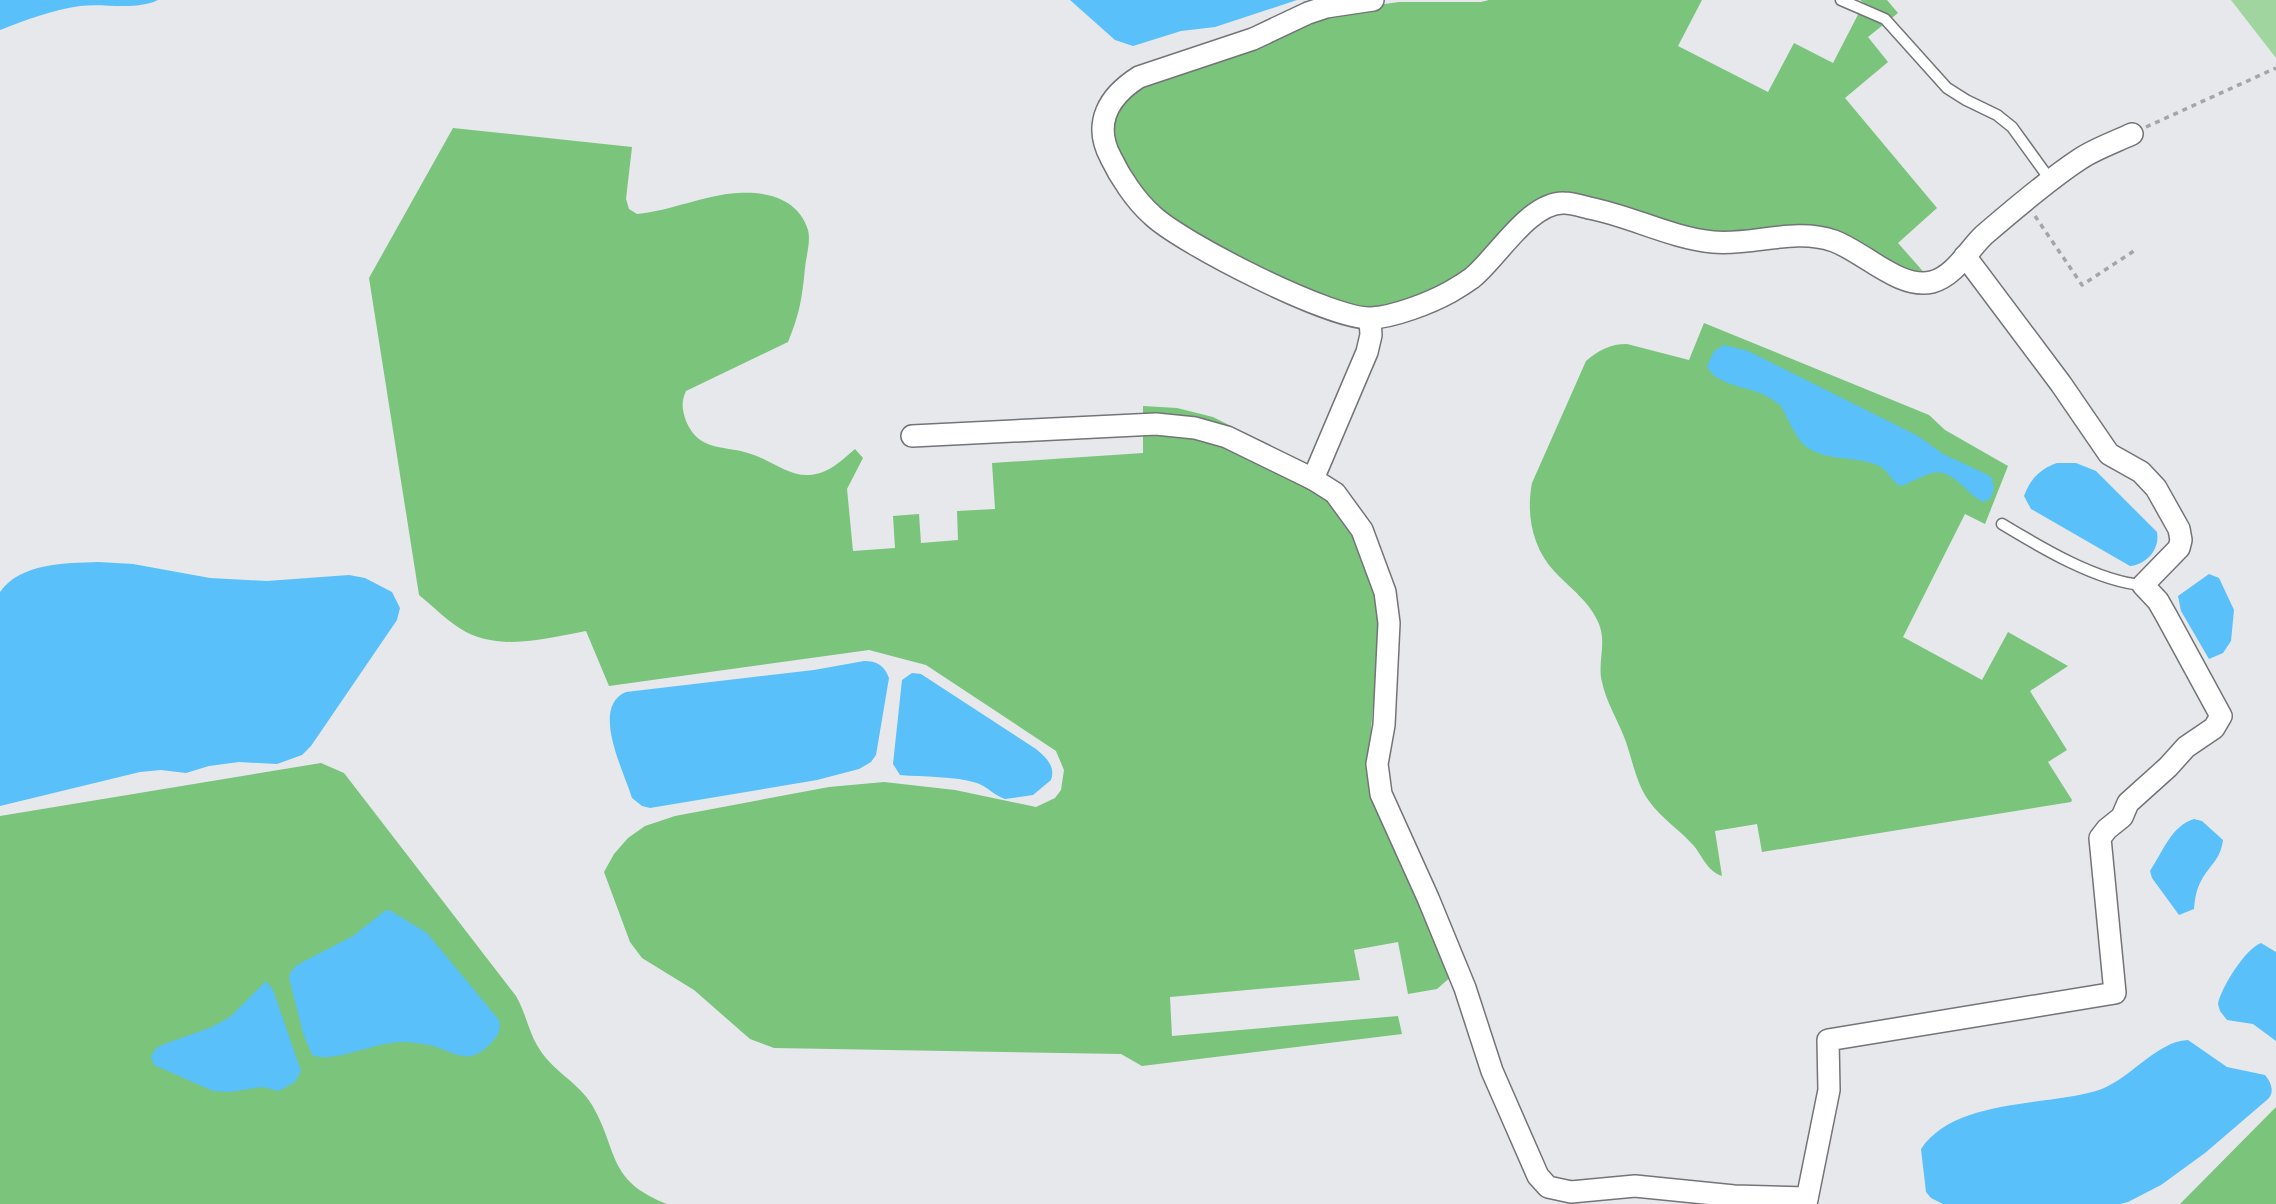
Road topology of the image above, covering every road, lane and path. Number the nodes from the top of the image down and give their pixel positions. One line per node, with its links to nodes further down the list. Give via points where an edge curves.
1 (1373, 0): 9 (street, via 1326,6 1253,39 1139,77 1114,96 1104,125 1110,157 1154,217 1255,277 1308,300)
2 (1841, 0): 5 (lane, via 1885,19 1947,88 2012,127)
3 (2276, 68): 4 (path)
4 (2132, 134): 5 (street, via 2081,158)
5 (2052, 181): 6 (street)
6 (2025, 202): 7 (path, via 2082,285); 8 (street)
7 (2134, 251)
8 (1965, 256): 9 (street, via 1948,274 1919,284 1818,237 1711,242 1563,202 1530,218 1472,278 1451,291 1424,305); 13 (street, via 2109,454 2141,472 2175,519 2182,540 2179,548)
9 (1370, 318): 11 (street, via 1367,352)
10 (912, 436): 11 (street, via 1175,425 1227,437)
11 (1313, 480): 14 (street, via 1335,493 1354,517 1385,592 1389,623 1385,712 1377,764 1381,794 1465,988 1492,1071 1538,1176 1548,1187 1571,1192 1635,1186)
12 (2001, 524): 13 (lane, via 2042,549 2123,584)
13 (2143, 585): 14 (street, via 2158,601 2221,716 2214,728 2186,747 2128,803 2122,817 2101,838 2115,993 1828,1040 1829,1090)
14 (1807, 1201)

